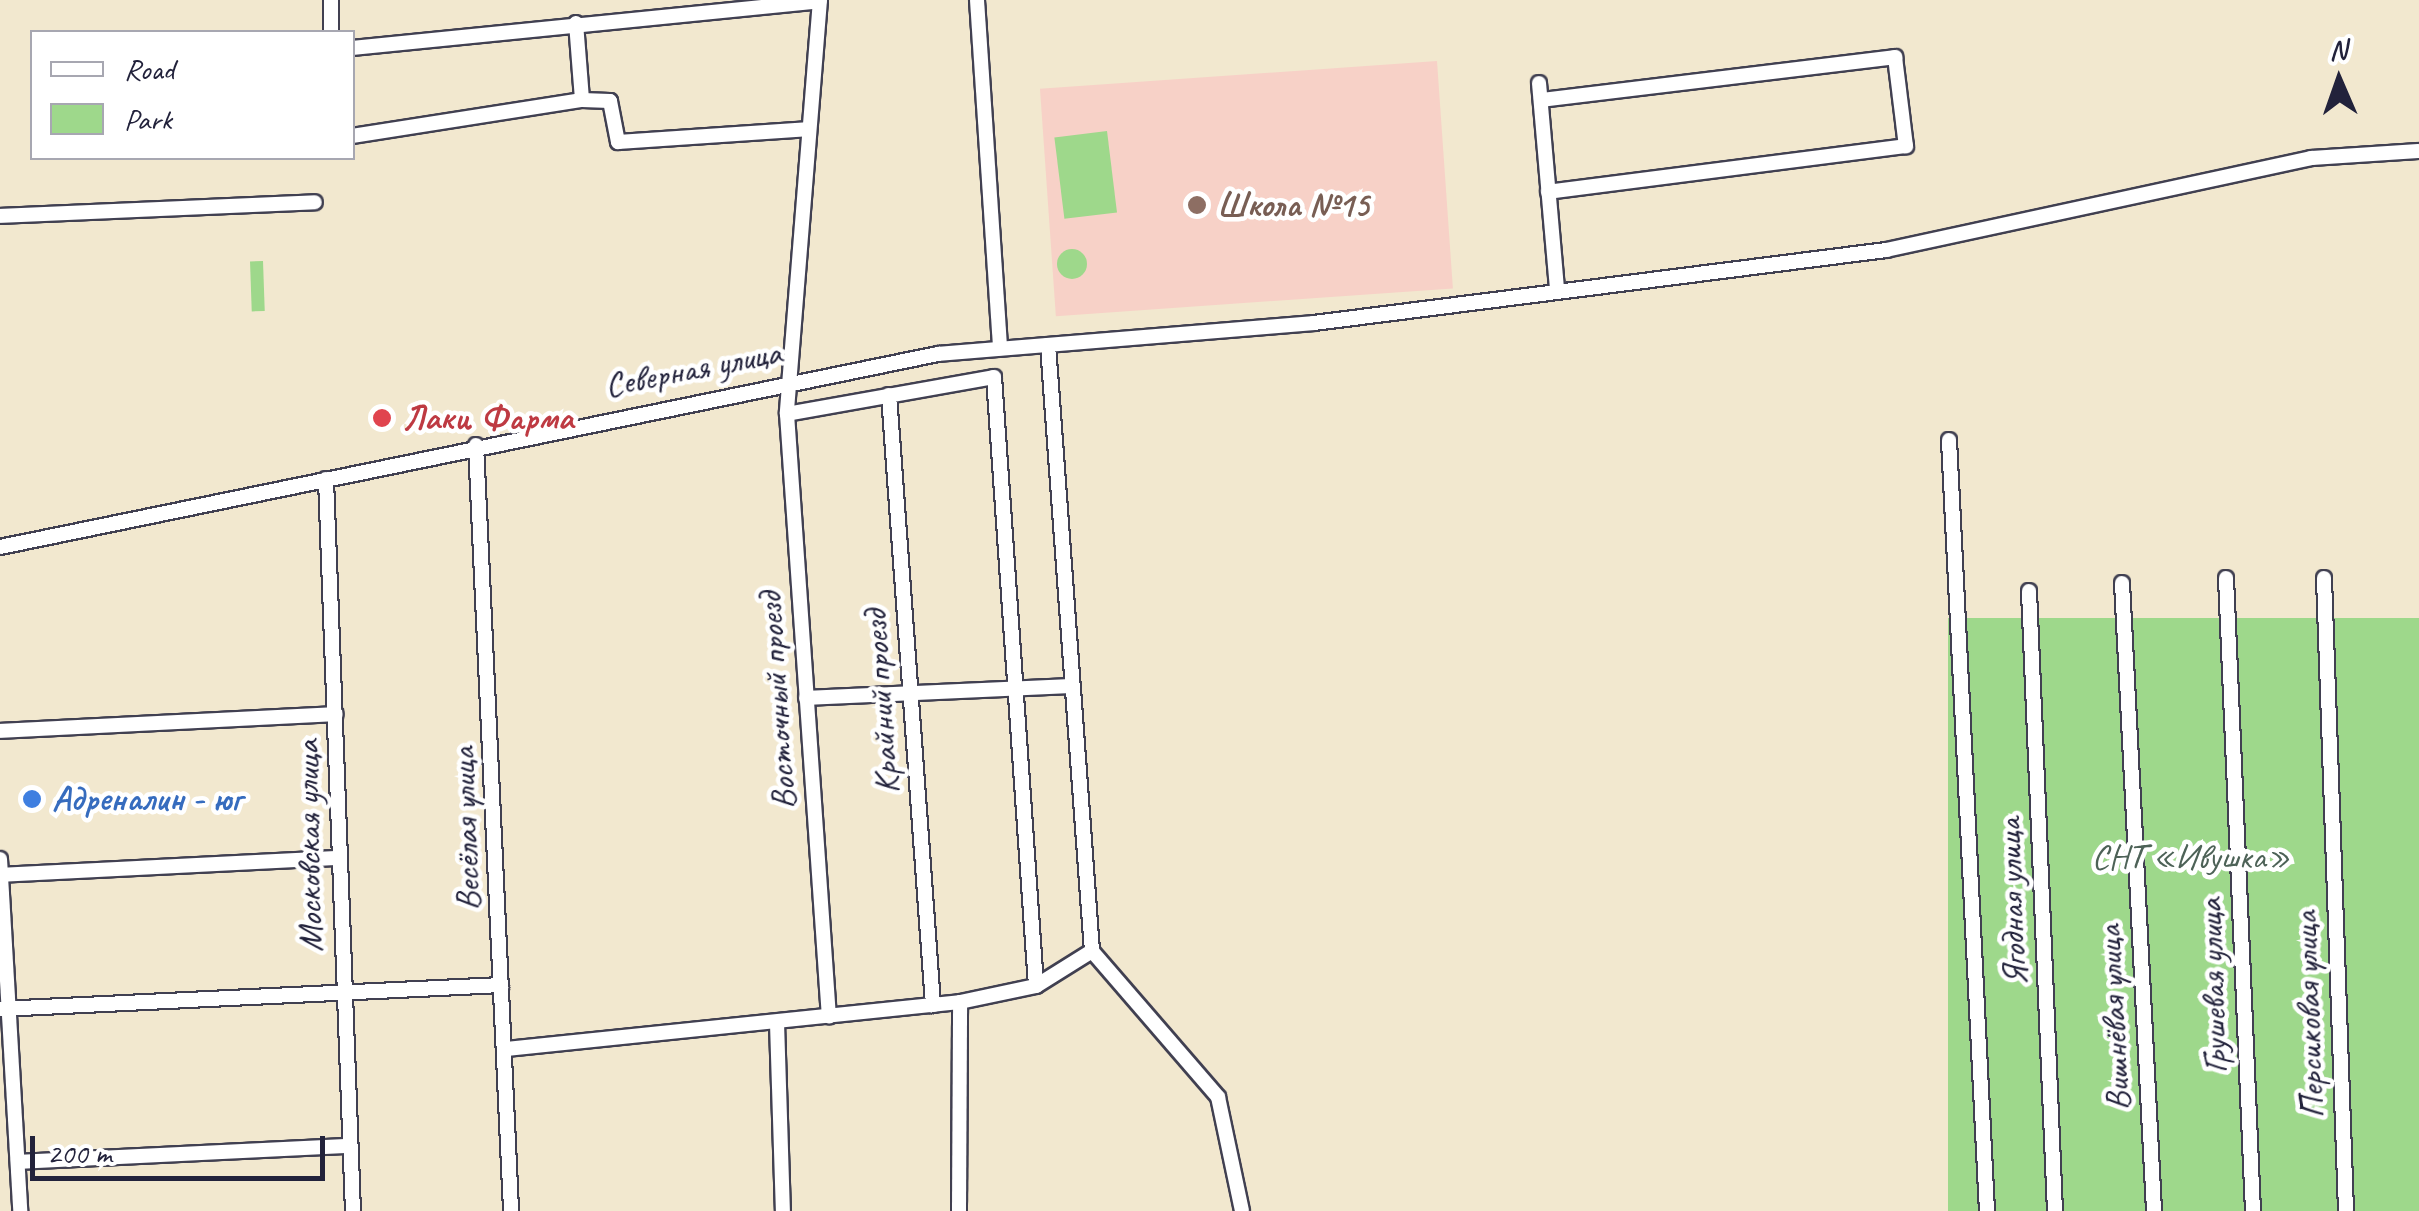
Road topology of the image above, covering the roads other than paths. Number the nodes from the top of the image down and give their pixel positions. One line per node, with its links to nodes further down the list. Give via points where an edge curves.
1 (331, 0): 5 (street)
2 (820, 0): 4 (street); 10 (street, Восточный проезд)
3 (977, 0): 18 (street)
4 (576, 23): 6 (street); 8 (street)
5 (331, 30)
6 (355, 48)
7 (1539, 82): 9 (street)
8 (582, 100): 10 (street, via 610,101 612,137 625,143); 11 (street)
9 (1541, 100): 13 (street); 13 (street, via 1895,57 1906,146)
10 (807, 129): 19 (street, Восточный проезд)
11 (355, 136)
12 (2419, 151): 16 (street, Северная улица, via 2311,158 1886,250)
13 (1548, 192): 16 (street)
14 (315, 202): 15 (street)
15 (0, 216)
16 (1557, 290): 17 (street, Северная улица, via 1271,326)
17 (1048, 344): 18 (street, Северная улица); 31 (street)
18 (1000, 348): 19 (street, Северная улица)
19 (787, 380): 21 (street, Восточный проезд); 23 (street, Северная улица)
20 (889, 395): 21 (street); 30 (street, via 994,378); 32 (street, Крайний проезд)
21 (787, 414): 33 (street, Восточный проезд)
22 (1949, 440): 57 (street)
23 (476, 445): 24 (street, Северная улица); 40 (street, Весёлая улица)
24 (326, 479): 25 (street, Северная улица); 34 (street, Московская улица)
25 (0, 547)
26 (2226, 578): 60 (street, Грушевая улица)
27 (2324, 578): 61 (street, Персиковая улица)
28 (2122, 583): 59 (street, Вишнёвая улица)
29 (2029, 591): 58 (street, Ягодная улица)
30 (1014, 683): 31 (street); 32 (street); 41 (street)
31 (1070, 686): 39 (street)
32 (910, 690): 33 (street); 44 (street, Крайний проезд)
33 (806, 698): 46 (street, Восточный проезд)
34 (336, 714): 35 (street); 36 (street, Московская улица)
35 (0, 731)
36 (339, 858): 38 (street); 42 (street, Московская улица)
37 (0, 859): 38 (street)
38 (1, 875): 45 (street)
39 (1092, 951): 41 (street); 56 (street, via 1218,1097)
40 (502, 985): 42 (street); 48 (street, Весёлая улица)
41 (1036, 986): 43 (street)
42 (343, 994): 45 (street); 49 (street, Московская улица)
43 (960, 1002): 44 (street); 55 (street)
44 (933, 1005): 46 (street)
45 (4, 1010): 50 (street)
46 (830, 1017): 47 (street)
47 (777, 1024): 48 (street); 54 (street)
48 (506, 1049): 53 (street, Весёлая улица)
49 (349, 1146): 50 (street); 52 (street, Московская улица)
50 (18, 1162): 51 (street)
51 (20, 1211)
52 (353, 1211)
53 (511, 1211)
54 (783, 1211)
55 (959, 1211)
56 (1242, 1211)
57 (1987, 1211)
58 (2055, 1211)
59 (2154, 1211)
60 (2253, 1211)
61 (2346, 1211)

